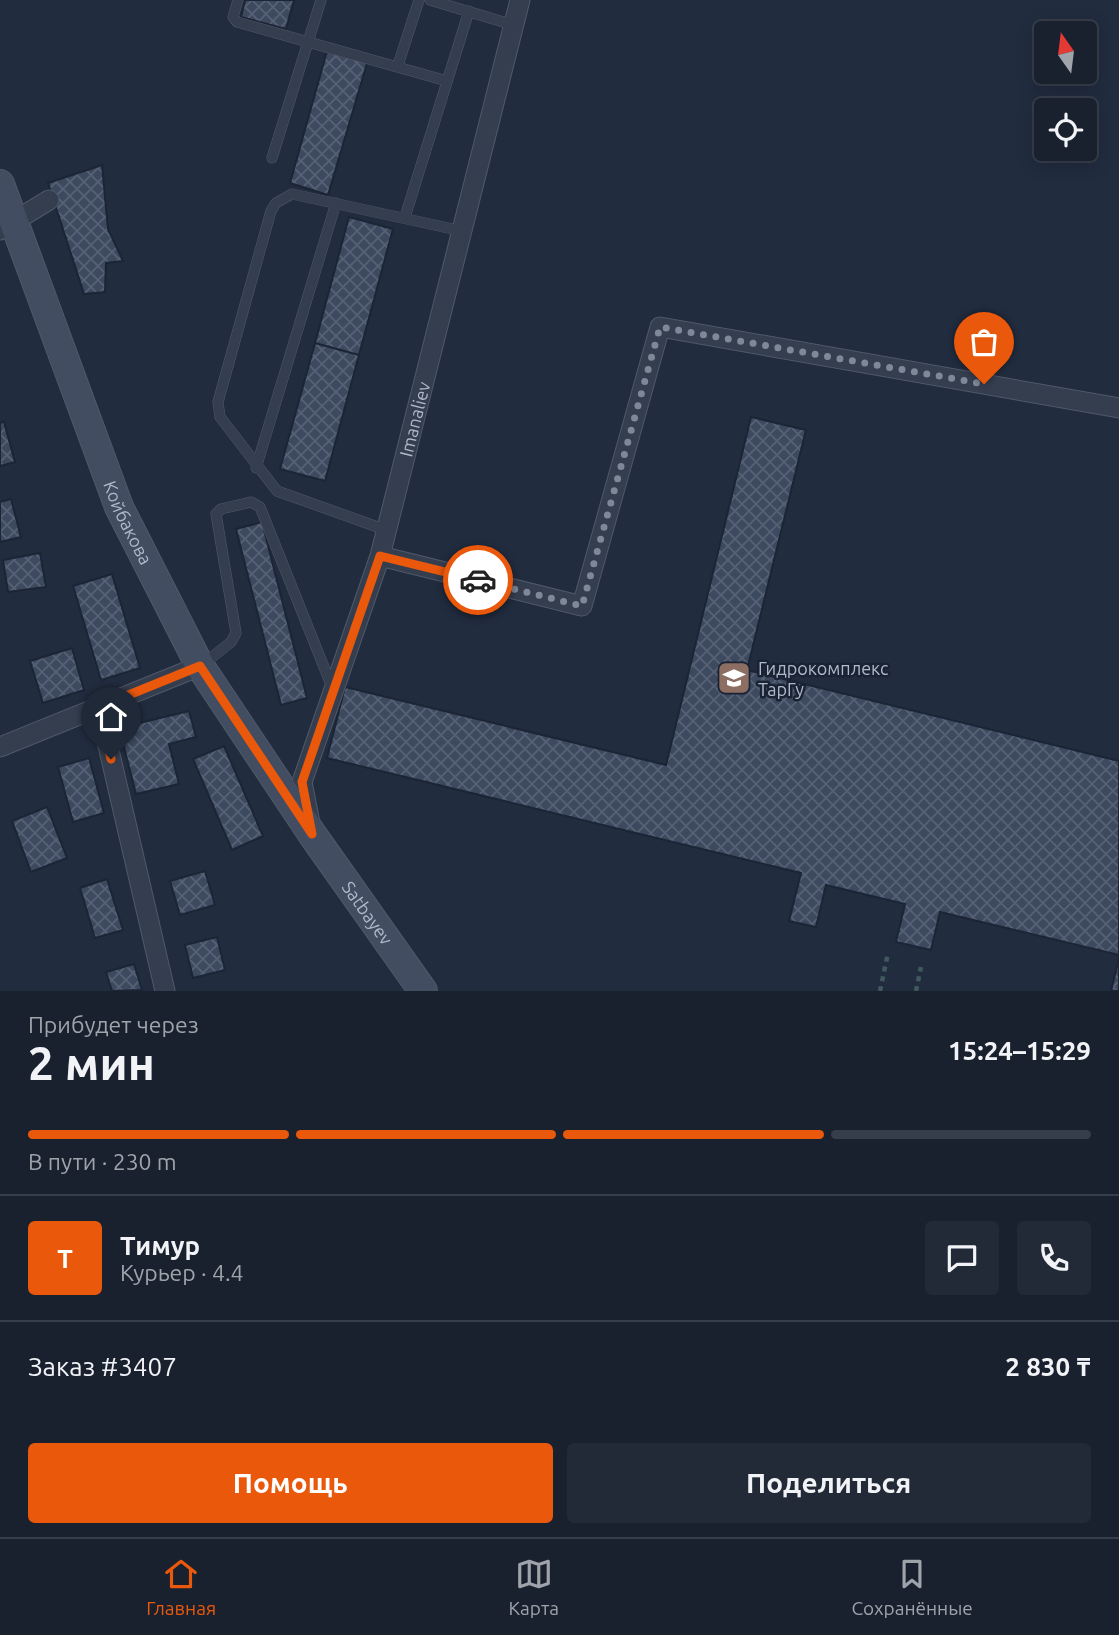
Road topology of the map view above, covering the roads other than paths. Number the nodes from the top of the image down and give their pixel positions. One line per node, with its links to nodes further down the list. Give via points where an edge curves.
1 (238, 0): 8 (lane, via 233,17 237,22)
2 (321, 0): 8 (lane)
3 (419, 0): 9 (lane)
4 (430, 0): 6 (lane)
5 (520, 0): 7 (street, Imanaliev)
6 (469, 11): 7 (lane); 10 (lane)
7 (513, 25): 17 (street, Imanaliev)
8 (309, 41): 9 (lane); 11 (lane)
9 (398, 65): 10 (lane)
10 (447, 81): 15 (lane)
11 (272, 158)
12 (0, 184): 16 (street, Койбакова)
13 (49, 200): 16 (street)
14 (336, 203): 15 (lane); 19 (lane); 19 (lane, via 292,194 271,211 217,409)
15 (405, 217): 17 (lane)
16 (7, 226): 22 (street, Койбакова, via 119,507)
17 (462, 231): 20 (street, Imanaliev)
18 (1119, 408): 21 (street, via 660,327 582,606)
19 (256, 468): 20 (lane, via 277,491)
20 (386, 530): 21 (street, Imanaliev)
21 (380, 556): 23 (street, Imanaliev)
22 (200, 666): 23 (lane, via 236,633 216,514 251,502 260,507); 24 (street); 26 (street, Койбакова)
23 (333, 691): 26 (street, Imanaliev, via 302,782)
24 (99, 707): 25 (street); 27 (street)
25 (0, 747)
26 (312, 834): 28 (street, Satbayev)
27 (165, 991)
28 (424, 991)

